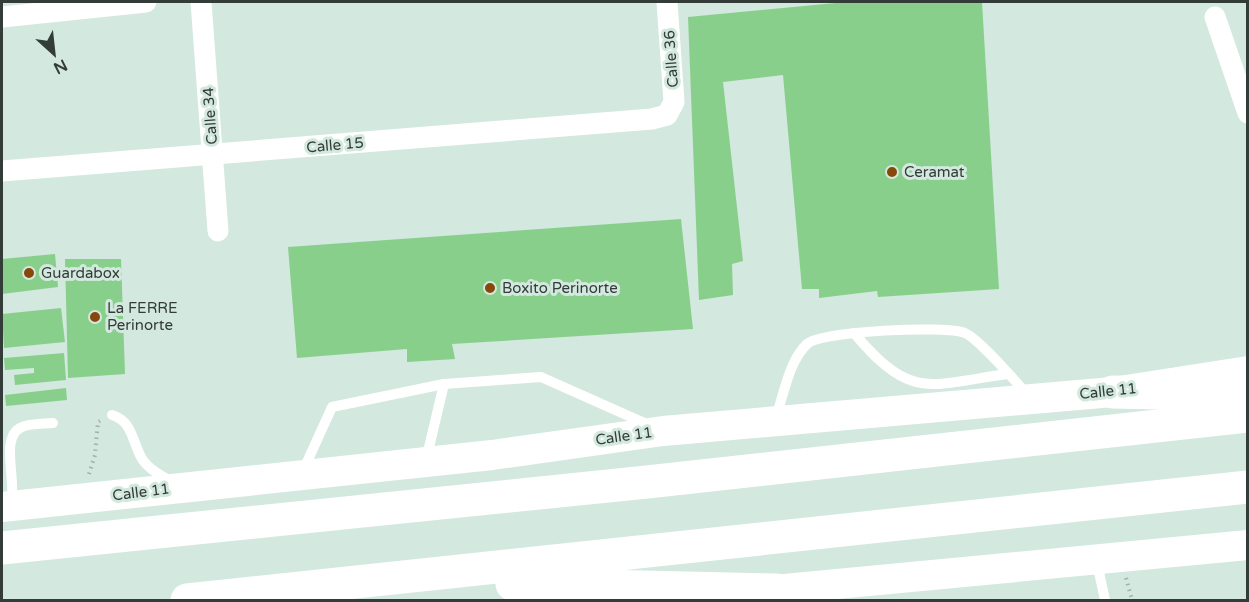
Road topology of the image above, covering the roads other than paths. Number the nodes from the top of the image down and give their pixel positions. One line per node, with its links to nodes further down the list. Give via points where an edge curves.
1 (146, 2): 4 (street)
2 (201, 2): 8 (street, Calle 34)
3 (667, 2): 7 (street, Calle 36, via 674,102)
4 (2, 17)
5 (1215, 17): 6 (street)
6 (1248, 113)
7 (667, 115): 8 (street, Calle 15)
8 (213, 155): 9 (street, Calle 15); 10 (street, Calle 34)
9 (2, 171)
10 (218, 231)
11 (854, 333): 13 (lane, via 937,328 966,333); 13 (lane, via 899,378 925,386); 20 (lane, via 809,342)
12 (1248, 371): 15 (main road, Calle 11)
13 (1007, 374): 17 (lane)
14 (444, 384): 22 (lane, via 541,377); 23 (lane); 24 (lane, via 332,407)
15 (1113, 392): 16 (highway); 17 (main road, Calle 11)
16 (1248, 395)
17 (1031, 398): 20 (main road, Calle 11)
18 (111, 415): 25 (lane, via 122,418 129,427 142,459 162,477)
19 (1248, 416): 29 (highway)
20 (774, 421): 22 (main road, Calle 11)
21 (53, 423): 27 (lane, via 20,428 10,436 7,448 14,492)
22 (663, 431): 23 (main road, Calle 11)
23 (425, 462): 24 (main road, Calle 11)
24 (301, 476): 25 (main road, Calle 11)
25 (182, 487): 27 (main road, Calle 11)
26 (1248, 487): 31 (highway)
27 (6, 507)
28 (1248, 545): 30 (main road)
29 (2, 548)
30 (1096, 559): 32 (main road); 36 (lane)
31 (375, 581): 32 (highway); 34 (highway)
32 (777, 590): 33 (main road)
33 (704, 598): 35 (main road)
34 (187, 600)
35 (667, 600)
36 (1105, 600)

